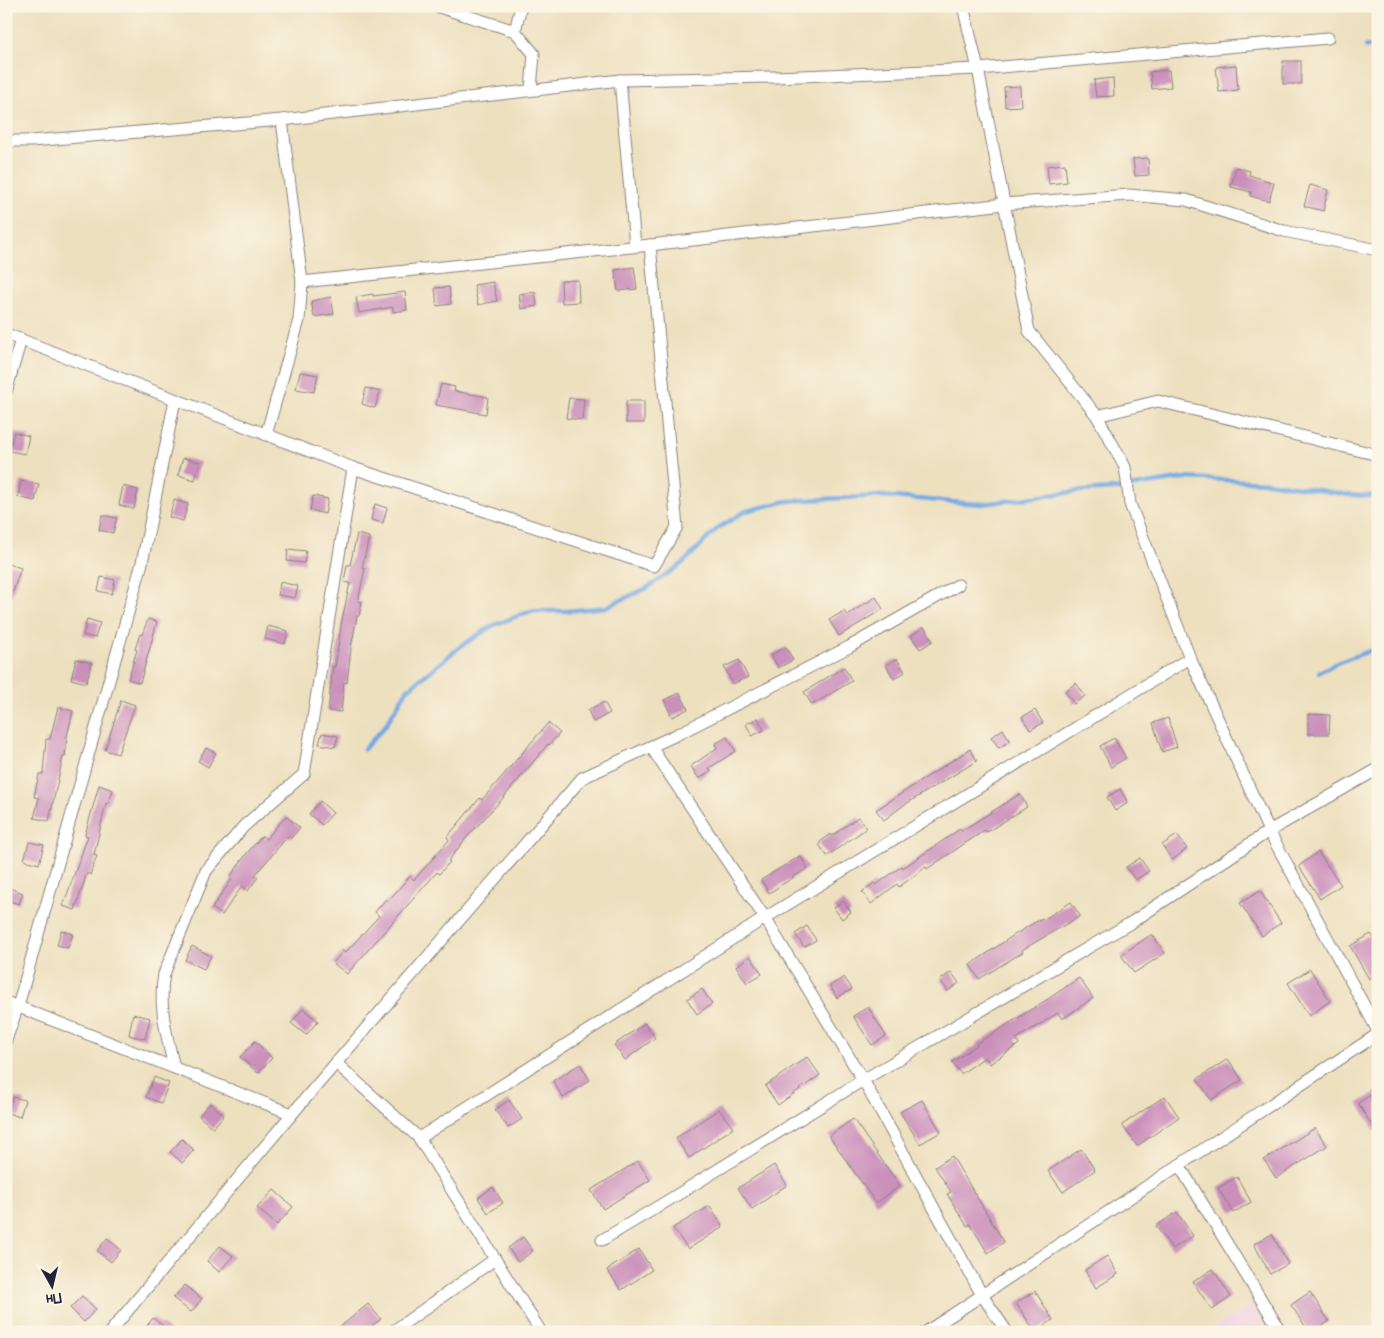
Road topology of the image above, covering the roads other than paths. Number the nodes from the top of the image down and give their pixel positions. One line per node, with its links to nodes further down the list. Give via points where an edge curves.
1 (436, 6): 4 (street)
2 (522, 6): 4 (street)
3 (963, 6): 6 (street)
4 (515, 31): 8 (street, via 534,54)
5 (1328, 38): 6 (street)
6 (978, 69): 7 (street); 11 (street)
7 (620, 80): 8 (street); 13 (street)
8 (531, 89): 9 (street)
9 (282, 120): 10 (street, via 31,141); 15 (street)
10 (6, 140)
11 (1004, 204): 12 (street); 14 (street, via 1129,195 1186,200 1284,231); 20 (street, via 1029,330)
12 (650, 245): 13 (street); 23 (street, via 677,527 654,566)
13 (635, 246): 15 (street)
14 (1378, 250)
15 (302, 282): 21 (street, via 299,320)
16 (6, 334): 17 (street)
17 (21, 339): 18 (street); 19 (street)
18 (6, 392)
19 (175, 400): 21 (street); 31 (street, via 142,563)
20 (1096, 416): 22 (street, via 1158,401); 25 (street, via 1125,467 1130,504)
21 (266, 435): 23 (street)
22 (1378, 455)
23 (353, 468): 35 (street, via 304,774 244,826 206,871 164,974 161,990)
24 (958, 585): 26 (street, via 849,647)
25 (1190, 658): 28 (street); 29 (street)
26 (651, 746): 29 (street); 34 (street, via 582,778)
27 (1378, 769): 28 (street)
28 (1269, 831): 32 (street); 36 (street, via 1132,922)
29 (765, 918): 36 (street); 38 (street)
30 (6, 1002): 31 (street)
31 (18, 1006): 33 (street); 35 (street)
32 (1378, 1032): 39 (street)
33 (6, 1040)
34 (336, 1064): 37 (street); 38 (street)
35 (174, 1068): 37 (street)
36 (863, 1080): 40 (street); 42 (street)
37 (292, 1114): 43 (street)
38 (419, 1138): 41 (street)
39 (1179, 1165): 42 (street); 48 (street)
40 (602, 1240)
41 (495, 1259): 44 (street); 45 (street)
42 (982, 1295): 46 (street); 47 (street)
43 (110, 1332)
44 (392, 1332)
45 (540, 1332)
46 (926, 1332)
47 (1007, 1332)
48 (1281, 1332)

